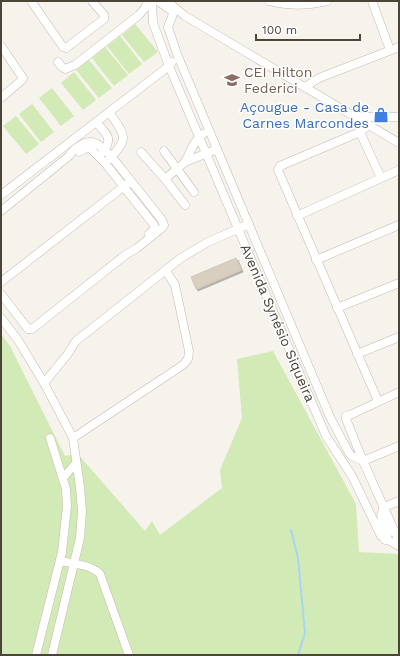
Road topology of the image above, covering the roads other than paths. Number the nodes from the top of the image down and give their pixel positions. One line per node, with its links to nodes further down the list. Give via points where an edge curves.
1 (31, 1): 2 (street, via 66,48 104,19 104,15)
2 (92, 1)
3 (148, 1): 17 (street, via 139,15 75,65 65,69)
4 (152, 1): 11 (street, Avenida Synésio Siqueira)
5 (158, 1): 10 (street)
6 (167, 1): 10 (street)
7 (269, 1): 8 (street, via 293,6)
8 (327, 1)
9 (372, 1): 15 (street)
10 (174, 11): 12 (street); 19 (street)
11 (154, 27): 12 (street); 18 (street, Avenida Synésio Siqueira)
12 (168, 27): 16 (street, Avenida Synésio Siqueira)
13 (1, 46): 20 (street, via 23,78)
14 (399, 47): 15 (street)
15 (390, 50): 19 (street, via 319,78)
16 (177, 54): 18 (street); 26 (street, Avenida Synésio Siqueira)
17 (58, 62)
18 (169, 66): 21 (street); 28 (street, Avenida Synésio Siqueira)
19 (305, 87): 22 (street)
20 (1, 98)
21 (109, 112): 24 (street); 35 (street, via 124,137)
22 (356, 117): 23 (street); 25 (street)
23 (399, 117)
24 (96, 122): 33 (street, via 109,138 108,145); 44 (street)
25 (369, 125): 27 (street); 29 (street)
26 (209, 130): 28 (street); 30 (street, Avenida Synésio Siqueira)
27 (360, 132): 39 (street); 47 (street, via 278,168)
28 (199, 136): 34 (street, Avenida Synésio Siqueira); 36 (street)
29 (396, 142)
30 (217, 149): 34 (street); 48 (street, Avenida Synésio Siqueira)
31 (164, 151): 37 (street)
32 (141, 152): 40 (street)
33 (101, 153): 35 (street); 46 (street, via 94,143 82,145)
34 (206, 154): 36 (street); 50 (street, Avenida Synésio Siqueira)
35 (108, 160): 41 (street); 42 (street)
36 (185, 162): 37 (street)
37 (177, 169): 40 (street); 43 (street)
38 (399, 170): 39 (street)
39 (381, 178): 47 (street)
40 (165, 179): 45 (street)
41 (131, 180): 42 (street); 51 (street, via 164,225)
42 (124, 186): 51 (street, via 155,227); 54 (street)
43 (194, 192)
44 (1, 195)
45 (185, 205)
46 (1, 211)
47 (297, 216): 52 (street)
48 (249, 224): 50 (street); 67 (street, Avenida Synésio Siqueira, via 330,417 349,453)
49 (399, 225): 52 (street)
50 (238, 229): 53 (street, via 208,242 181,258); 74 (street, Avenida Synésio Siqueira, via 326,436 352,476 379,534)
51 (124, 256): 56 (street, via 32,329 28,329)
52 (316, 260): 57 (street)
53 (166, 271): 61 (street, via 76,341); 65 (street, via 175,285 189,351 188,359 183,365)
54 (1, 282)
55 (399, 283): 57 (street)
56 (1, 294)
57 (337, 308): 60 (street)
58 (1, 318): 61 (street, via 18,340)
59 (399, 337): 60 (street)
60 (357, 354): 63 (street)
61 (44, 383): 65 (street)
62 (399, 392): 63 (street)
63 (378, 401): 67 (street, via 346,416)
64 (50, 438): 69 (street)
65 (73, 438): 68 (street)
66 (399, 446): 67 (street)
67 (363, 461): 73 (street)
68 (76, 463): 69 (street); 70 (street)
69 (63, 478): 71 (street)
70 (81, 495): 71 (street); 78 (street, via 80,538)
71 (67, 496): 77 (street)
72 (399, 501): 73 (street)
73 (384, 507): 74 (street, via 381,517 388,534); 75 (street)
74 (385, 540): 76 (street)
75 (399, 541)
76 (399, 546)
77 (60, 561): 78 (street); 79 (street)
78 (74, 564): 80 (street); 81 (street, via 88,566 100,574)
79 (36, 655)
80 (52, 655)
81 (129, 655)

